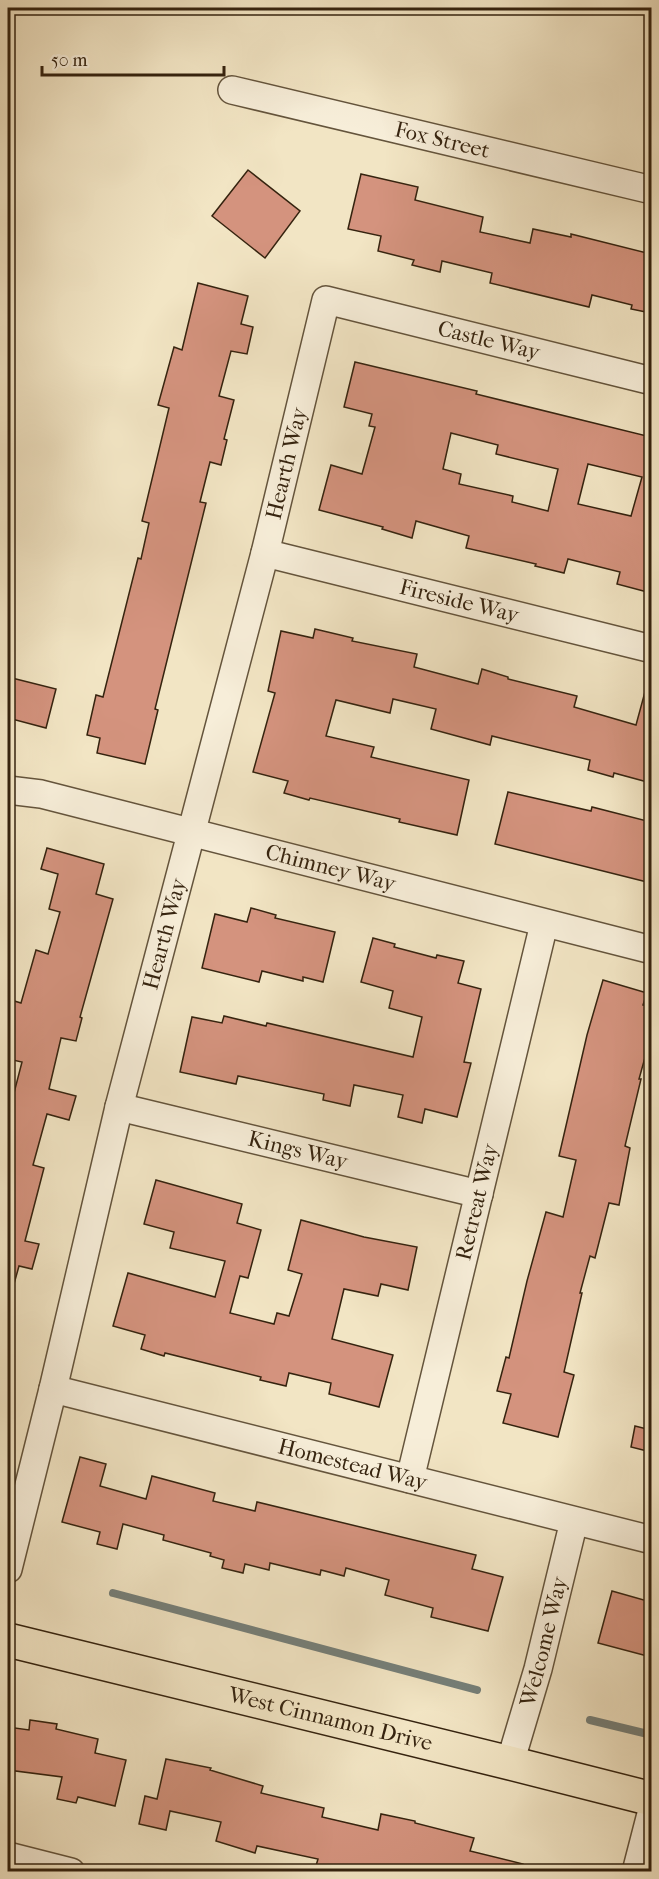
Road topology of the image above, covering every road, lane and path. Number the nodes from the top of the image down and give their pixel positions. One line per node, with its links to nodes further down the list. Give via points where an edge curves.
1 (232, 90): 2 (street, Fox Street)
2 (651, 190)
3 (327, 300): 4 (street, Castle Way); 5 (street, Hearth Way)
4 (651, 381)
5 (266, 552): 6 (street, Fireside Way); 8 (street, Hearth Way)
6 (651, 649)
7 (8, 790): 8 (street, Chimney Way, via 41,794)
8 (193, 833): 9 (street, Chimney Way); 11 (street, Hearth Way)
9 (544, 924): 10 (street, Chimney Way); 12 (street, Retreat Way)
10 (651, 950)
11 (119, 1107): 12 (street, Kings Way); 13 (street, Hearth Way)
12 (479, 1194): 14 (street, Retreat Way)
13 (53, 1389): 14 (street, Homestead Way); 17 (street, Hearth Way)
14 (410, 1479): 15 (street, Homestead Way)
15 (574, 1521): 16 (street, Homestead Way); 19 (street, Welcome Way, via 538,1669)
16 (651, 1540)
17 (8, 1569)
18 (8, 1640): 19 (main road, West Cinnamon Drive)
19 (510, 1762): 20 (main road, West Cinnamon Drive)
20 (651, 1799)
21 (651, 1810): 24 (street)
22 (8, 1856): 23 (street)
23 (71, 1872)
24 (636, 1872)

